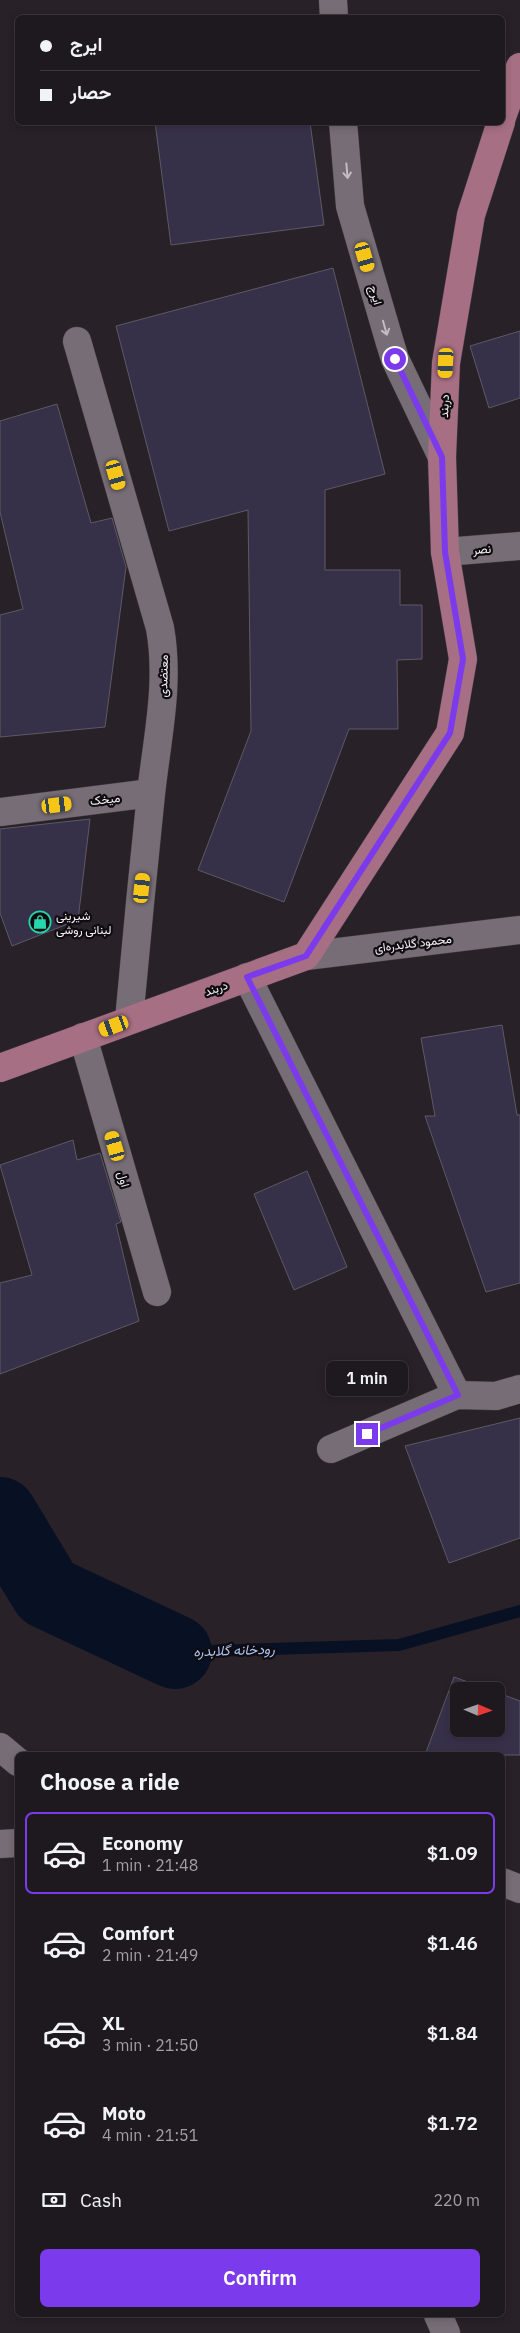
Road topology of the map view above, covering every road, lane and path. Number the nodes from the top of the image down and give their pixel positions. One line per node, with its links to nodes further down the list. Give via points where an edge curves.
1 (333, 0): 2 (street)
2 (334, 15)
3 (519, 70): 4 (main road)
4 (505, 109)
5 (343, 125): 8 (street, ایرج, one-way to 8, via 350,206 390,343)
6 (500, 125): 8 (main road, دربند, via 471,215 446,363)
7 (77, 341): 11 (street, معتضدی, via 165,653 165,684)
8 (442, 457): 10 (main road, دربند)
9 (520, 546): 10 (street, نصر)
10 (445, 552): 14 (main road, دربند, via 463,659 450,733)
11 (151, 793): 12 (street, میخک); 16 (street, معتضدی)
12 (0, 812)
13 (520, 930): 14 (street, محمود گلابدره‌ای)
14 (306, 956): 15 (main road, دربند)
15 (247, 977): 16 (main road, دربند); 21 (street)
16 (129, 1020): 17 (main road, دربند)
17 (83, 1037): 18 (main road, دربند); 19 (street, اول)
18 (0, 1068)
19 (157, 1292)
20 (520, 1389): 21 (street, via 496,1396)
21 (458, 1395): 22 (street)
22 (331, 1449)
23 (0, 1747): 24 (street)
24 (15, 1760)
25 (15, 1842): 26 (street)
26 (0, 1844)
27 (505, 1883): 28 (street)
28 (520, 1889)
29 (439, 2317): 30 (street)
30 (446, 2333)

